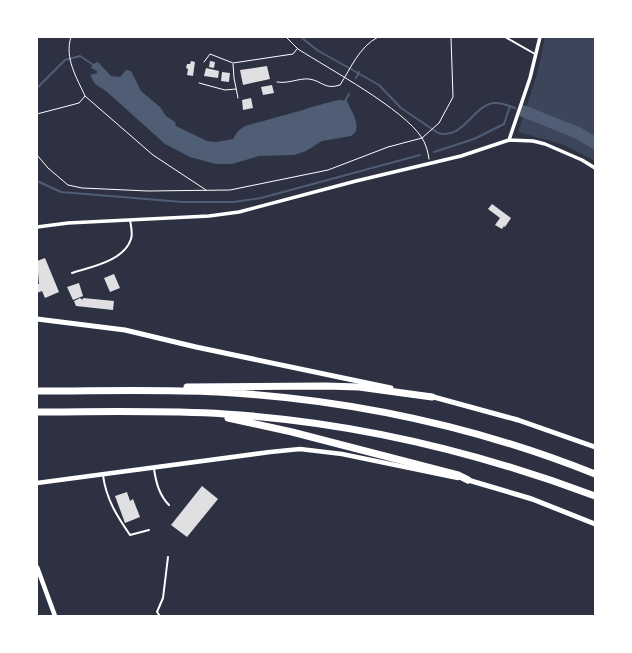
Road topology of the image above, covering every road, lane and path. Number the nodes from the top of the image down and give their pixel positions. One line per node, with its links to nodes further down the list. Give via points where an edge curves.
1 (71, 37): 15 (path, via 70,63)
2 (286, 37): 7 (path)
3 (378, 37): 11 (path, via 362,49)
4 (451, 37): 18 (path, via 453,97 439,122)
5 (505, 37): 8 (lane)
6 (540, 37): 8 (street)
7 (298, 49): 10 (path, via 293,54); 11 (path)
8 (536, 54): 19 (street)
9 (204, 62): 10 (path, via 210,54)
10 (234, 63): 14 (path)
11 (344, 78): 12 (path, via 340,85 332,88 310,79); 18 (path, via 385,105)
12 (277, 82)
13 (199, 83): 14 (path, via 224,90)
14 (236, 89): 16 (path)
15 (85, 96): 17 (path, via 79,103); 23 (path, via 153,155)
16 (238, 98)
17 (37, 114)
18 (422, 138): 21 (path); 23 (path, via 388,147 328,170 230,190)
19 (509, 140): 21 (street); 22 (street, via 545,144)
20 (37, 155): 23 (path, via 68,185 148,191)
21 (430, 163): 24 (street, via 240,212)
22 (595, 168)
23 (207, 191)
24 (130, 220): 25 (street); 26 (lane, via 131,239 118,256)
25 (37, 227)
26 (72, 273)
27 (37, 319): 30 (main road, via 126,330)
28 (37, 390): 29 (highway)
29 (132, 391): 30 (highway, via 203,386 326,386); 36 (highway, via 252,394 372,410 437,423 497,440)
30 (432, 397): 33 (main road, via 518,420)
31 (37, 412): 32 (highway)
32 (184, 412): 37 (highway, via 292,432 458,475); 39 (highway, via 295,420 407,439 490,459)
33 (595, 447)
34 (154, 467): 35 (street); 37 (street, via 300,449 342,454); 40 (lane, via 156,483)
35 (102, 474): 38 (street); 42 (lane, via 104,489 113,510 130,535)
36 (595, 474)
37 (468, 480): 41 (main road, via 532,499)
38 (37, 483)
39 (595, 496)
40 (169, 505)
41 (595, 524)
42 (149, 530)
43 (168, 557): 46 (lane, via 163,598 157,612)
44 (37, 567): 45 (street)
45 (55, 616)
46 (160, 616)

